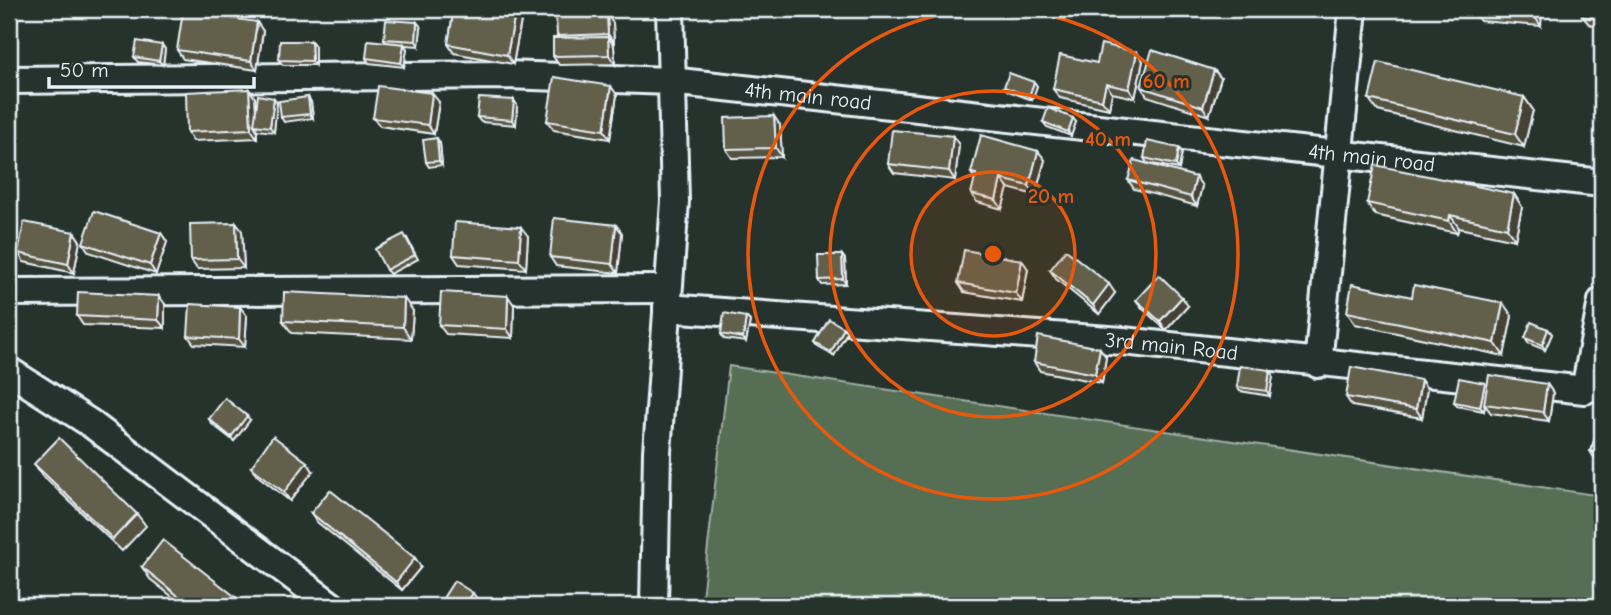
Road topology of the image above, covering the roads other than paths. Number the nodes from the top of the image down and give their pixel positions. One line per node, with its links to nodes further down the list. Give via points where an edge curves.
1 (670, 9): 4 (street)
2 (1353, 9): 5 (street)
3 (9, 80): 4 (street, 4th main road, via 506,75)
4 (670, 81): 5 (street, 4th main road); 8 (street, via 675,201)
5 (1338, 155): 6 (street, 4th main road); 10 (street)
6 (1602, 183)
7 (9, 292): 8 (street, 3rd main Road, via 398,288)
8 (668, 299): 10 (street, 3rd main Road); 13 (street, via 657,452)
9 (1602, 301): 10 (street, 3rd main Road, via 1585,390)
10 (1318, 364)
11 (9, 371): 12 (street, via 90,423)
12 (332, 606)
13 (654, 606)

